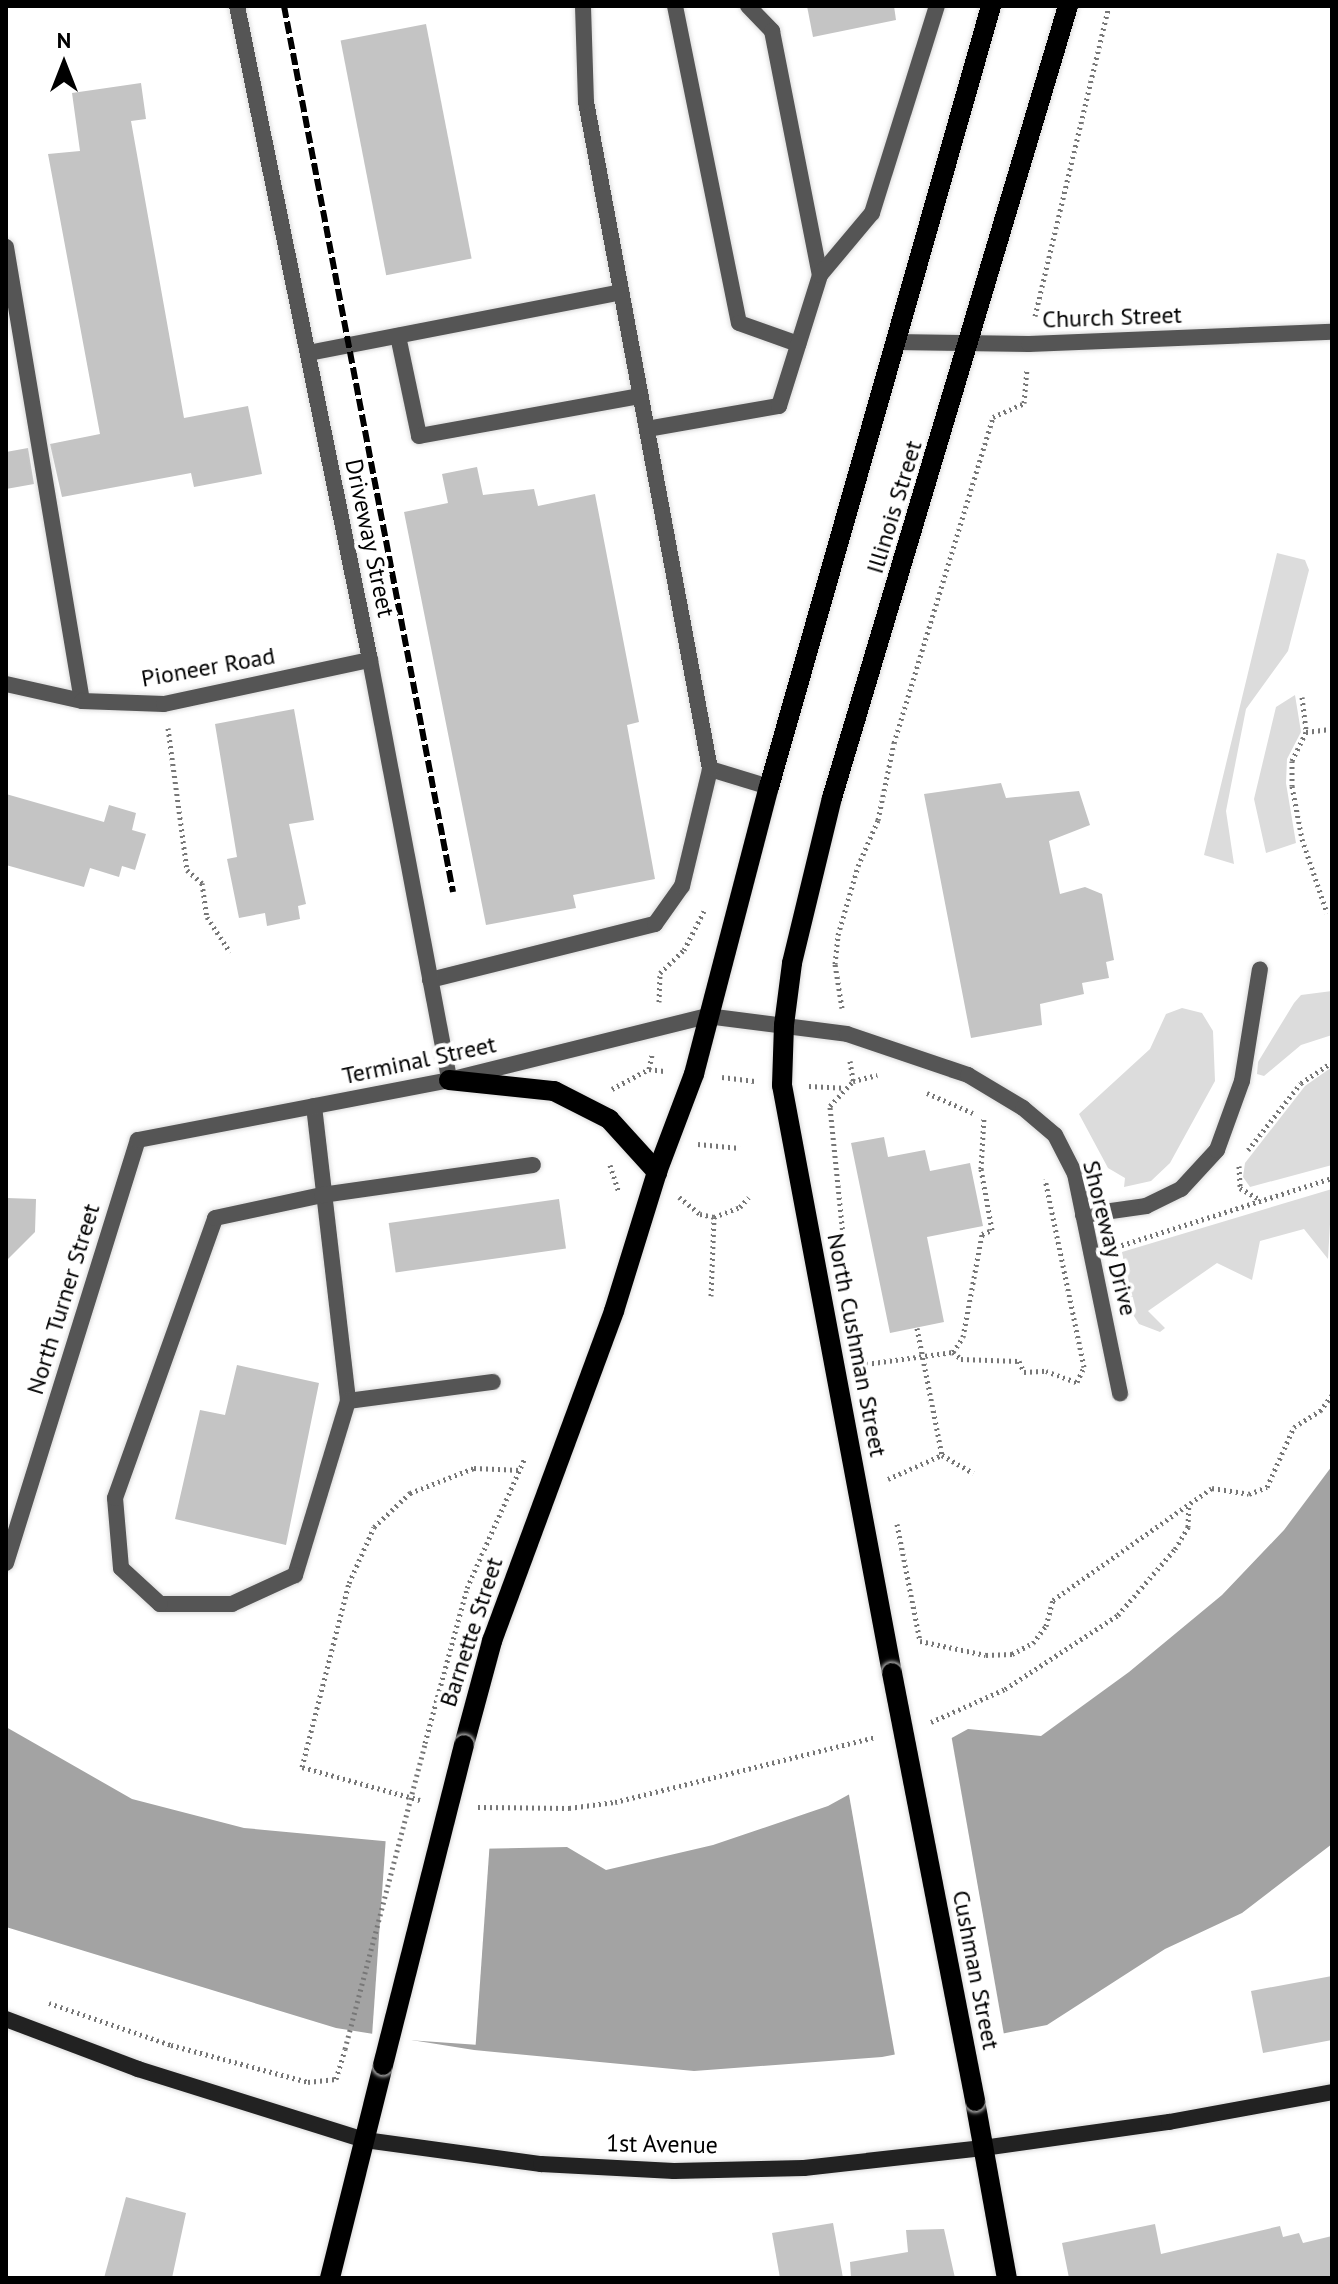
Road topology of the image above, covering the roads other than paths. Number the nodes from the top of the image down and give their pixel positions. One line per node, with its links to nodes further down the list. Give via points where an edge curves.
1 (237, 6): 16 (street, Driveway Street)
2 (583, 6): 10 (street, via 586,102)
3 (675, 6): 15 (street, via 739,323)
4 (748, 6): 9 (street, via 772,31)
5 (937, 6): 9 (street, via 872,213)
6 (991, 6): 13 (main road, Illinois Street)
7 (1068, 6): 14 (main road, Illinois Street)
8 (6, 247): 21 (street)
9 (820, 275): 15 (street)
10 (621, 292): 12 (street); 17 (street)
11 (1332, 332): 14 (street, Church Street)
12 (398, 336): 16 (street); 17 (street, via 419,436)
13 (894, 342): 14 (street, Church Street); 23 (main road, Illinois Street)
14 (972, 343): 27 (main road, Illinois Street, via 832,798 792,963)
15 (798, 344): 18 (street, via 779,406)
16 (308, 353): 19 (street, Driveway Street)
17 (640, 396): 18 (street)
18 (647, 429): 22 (street)
19 (370, 660): 21 (street, Pioneer Road, via 164,704); 25 (street, Driveway Street)
20 (6, 684): 21 (street, Pioneer Road)
21 (82, 701)
22 (710, 769): 23 (street); 25 (street, via 682,886 655,924)
23 (769, 787): 26 (main road, Illinois Street)
24 (1260, 969): 34 (street, via 1242,1081 1217,1150 1181,1189 1146,1206)
25 (430, 980): 28 (street, Driveway Street)
26 (707, 1016): 27 (street, Shoreway Drive); 28 (street, Terminal Street); 32 (main road, Barnette Street, via 694,1074)
27 (784, 1025): 34 (street, Shoreway Drive, via 847,1034 968,1075 1023,1108 1055,1135 1075,1174); 39 (main road, North Cushman Street, via 782,1085)
28 (449, 1080): 29 (street, Terminal Street); 32 (main road, via 554,1091 609,1119)
29 (314, 1106): 30 (street, Terminal Street); 33 (street)
30 (138, 1140): 38 (street, North Turner Street)
31 (533, 1165): 33 (street)
32 (657, 1172): 42 (main road, Barnette Street, bridge, via 614,1311 492,1641)
33 (322, 1195): 37 (street); 37 (street, via 215,1218 115,1498 121,1568 160,1604 232,1604 295,1575)
34 (1083, 1215): 36 (street, Shoreway Drive)
35 (493, 1382): 37 (street)
36 (1120, 1393)
37 (348, 1401)
38 (6, 1563)
39 (892, 1673): 43 (main road, Cushman Street, bridge)
40 (6, 2019): 42 (main road, 1st Avenue, via 138,2069)
41 (1332, 2092): 43 (main road, 1st Avenue)
42 (365, 2140): 43 (main road, 1st Avenue, via 541,2164 674,2171 804,2168); 44 (main road, Barnette Street)
43 (983, 2148): 45 (main road, Cushman Street)
44 (330, 2278)
45 (1007, 2278)

